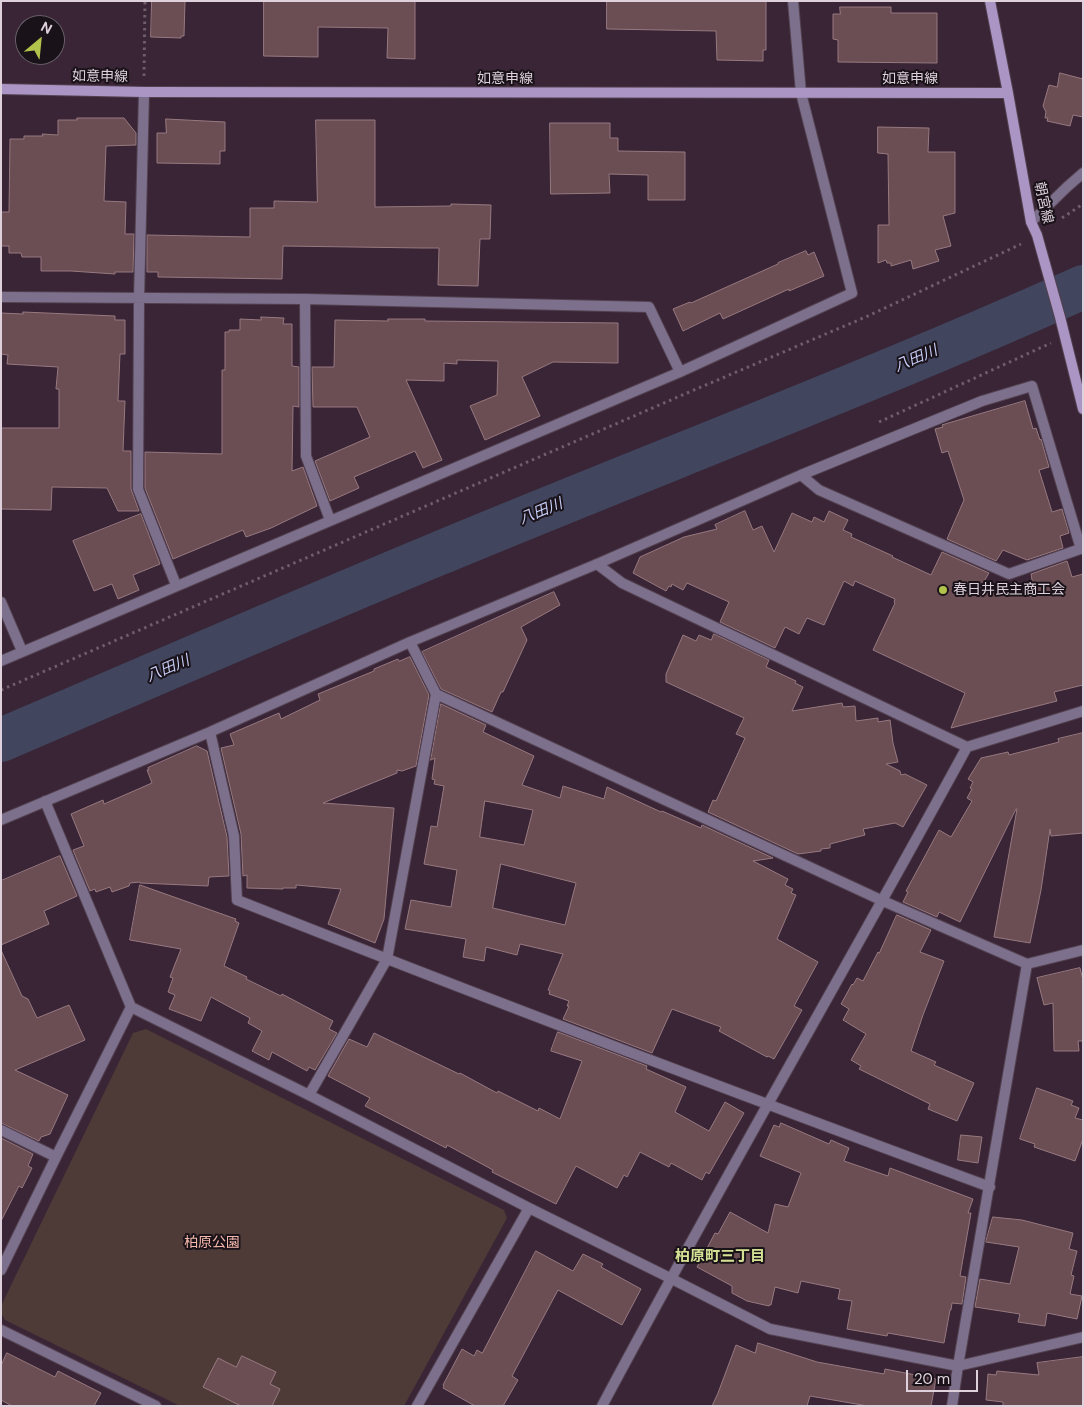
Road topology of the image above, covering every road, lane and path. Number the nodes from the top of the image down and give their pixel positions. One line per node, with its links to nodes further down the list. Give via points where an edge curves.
1 (144, 1): 5 (path)
2 (793, 1): 7 (street)
3 (990, 1): 6 (street, 朝宮線)
4 (1, 90): 5 (street, 如意申線)
5 (144, 92): 7 (street, 如意申線); 12 (street)
6 (1008, 93): 7 (street, 如意申線); 9 (street, 朝宮線)
7 (801, 94): 15 (street, via 852,293)
8 (1083, 173): 9 (street)
9 (1031, 222): 10 (street, 朝宮線)
10 (1037, 235): 14 (street, 朝宮線); 27 (path, via 868,316)
11 (1, 297): 12 (street)
12 (139, 299): 13 (street); 22 (street, via 138,489)
13 (305, 299): 15 (street, via 649,307); 19 (street, via 306,456)
14 (1064, 337): 16 (street, 朝宮線); 17 (path)
15 (680, 372): 19 (street)
16 (1083, 409)
17 (878, 423)
18 (801, 475): 20 (street, via 819,490 1009,574); 20 (street, via 982,401 1032,386); 21 (street)
19 (330, 520): 22 (street)
20 (1082, 549)
21 (596, 564): 24 (street); 31 (street, via 622,583)
22 (176, 586): 25 (street)
23 (1, 602): 25 (street)
24 (410, 642): 28 (street); 30 (street)
25 (22, 651): 26 (street)
26 (1, 661)
27 (1, 690)
28 (436, 694): 34 (street); 36 (street)
29 (1083, 711): 31 (street)
30 (210, 732): 32 (street); 36 (street, via 234,836 237,900)
31 (967, 747): 34 (street)
32 (45, 801): 33 (street); 38 (street)
33 (1, 820)
34 (883, 901): 37 (street); 40 (street)
35 (1083, 950): 37 (street)
36 (388, 959): 39 (street); 40 (street)
37 (1027, 964): 43 (street)
38 (131, 1006): 39 (street); 42 (street)
39 (309, 1095): 44 (street)
40 (768, 1106): 43 (street); 46 (street)
41 (1, 1130): 42 (street)
42 (56, 1157): 45 (street)
43 (990, 1187): 49 (street)
44 (529, 1208): 46 (street); 51 (street)
45 (1, 1270)
46 (670, 1278): 49 (street, via 770,1329); 52 (street)
47 (1, 1330): 50 (street)
48 (1083, 1337): 49 (street)
49 (958, 1366): 53 (street)
50 (156, 1406)
51 (417, 1406)
52 (602, 1406)
53 (952, 1406)

